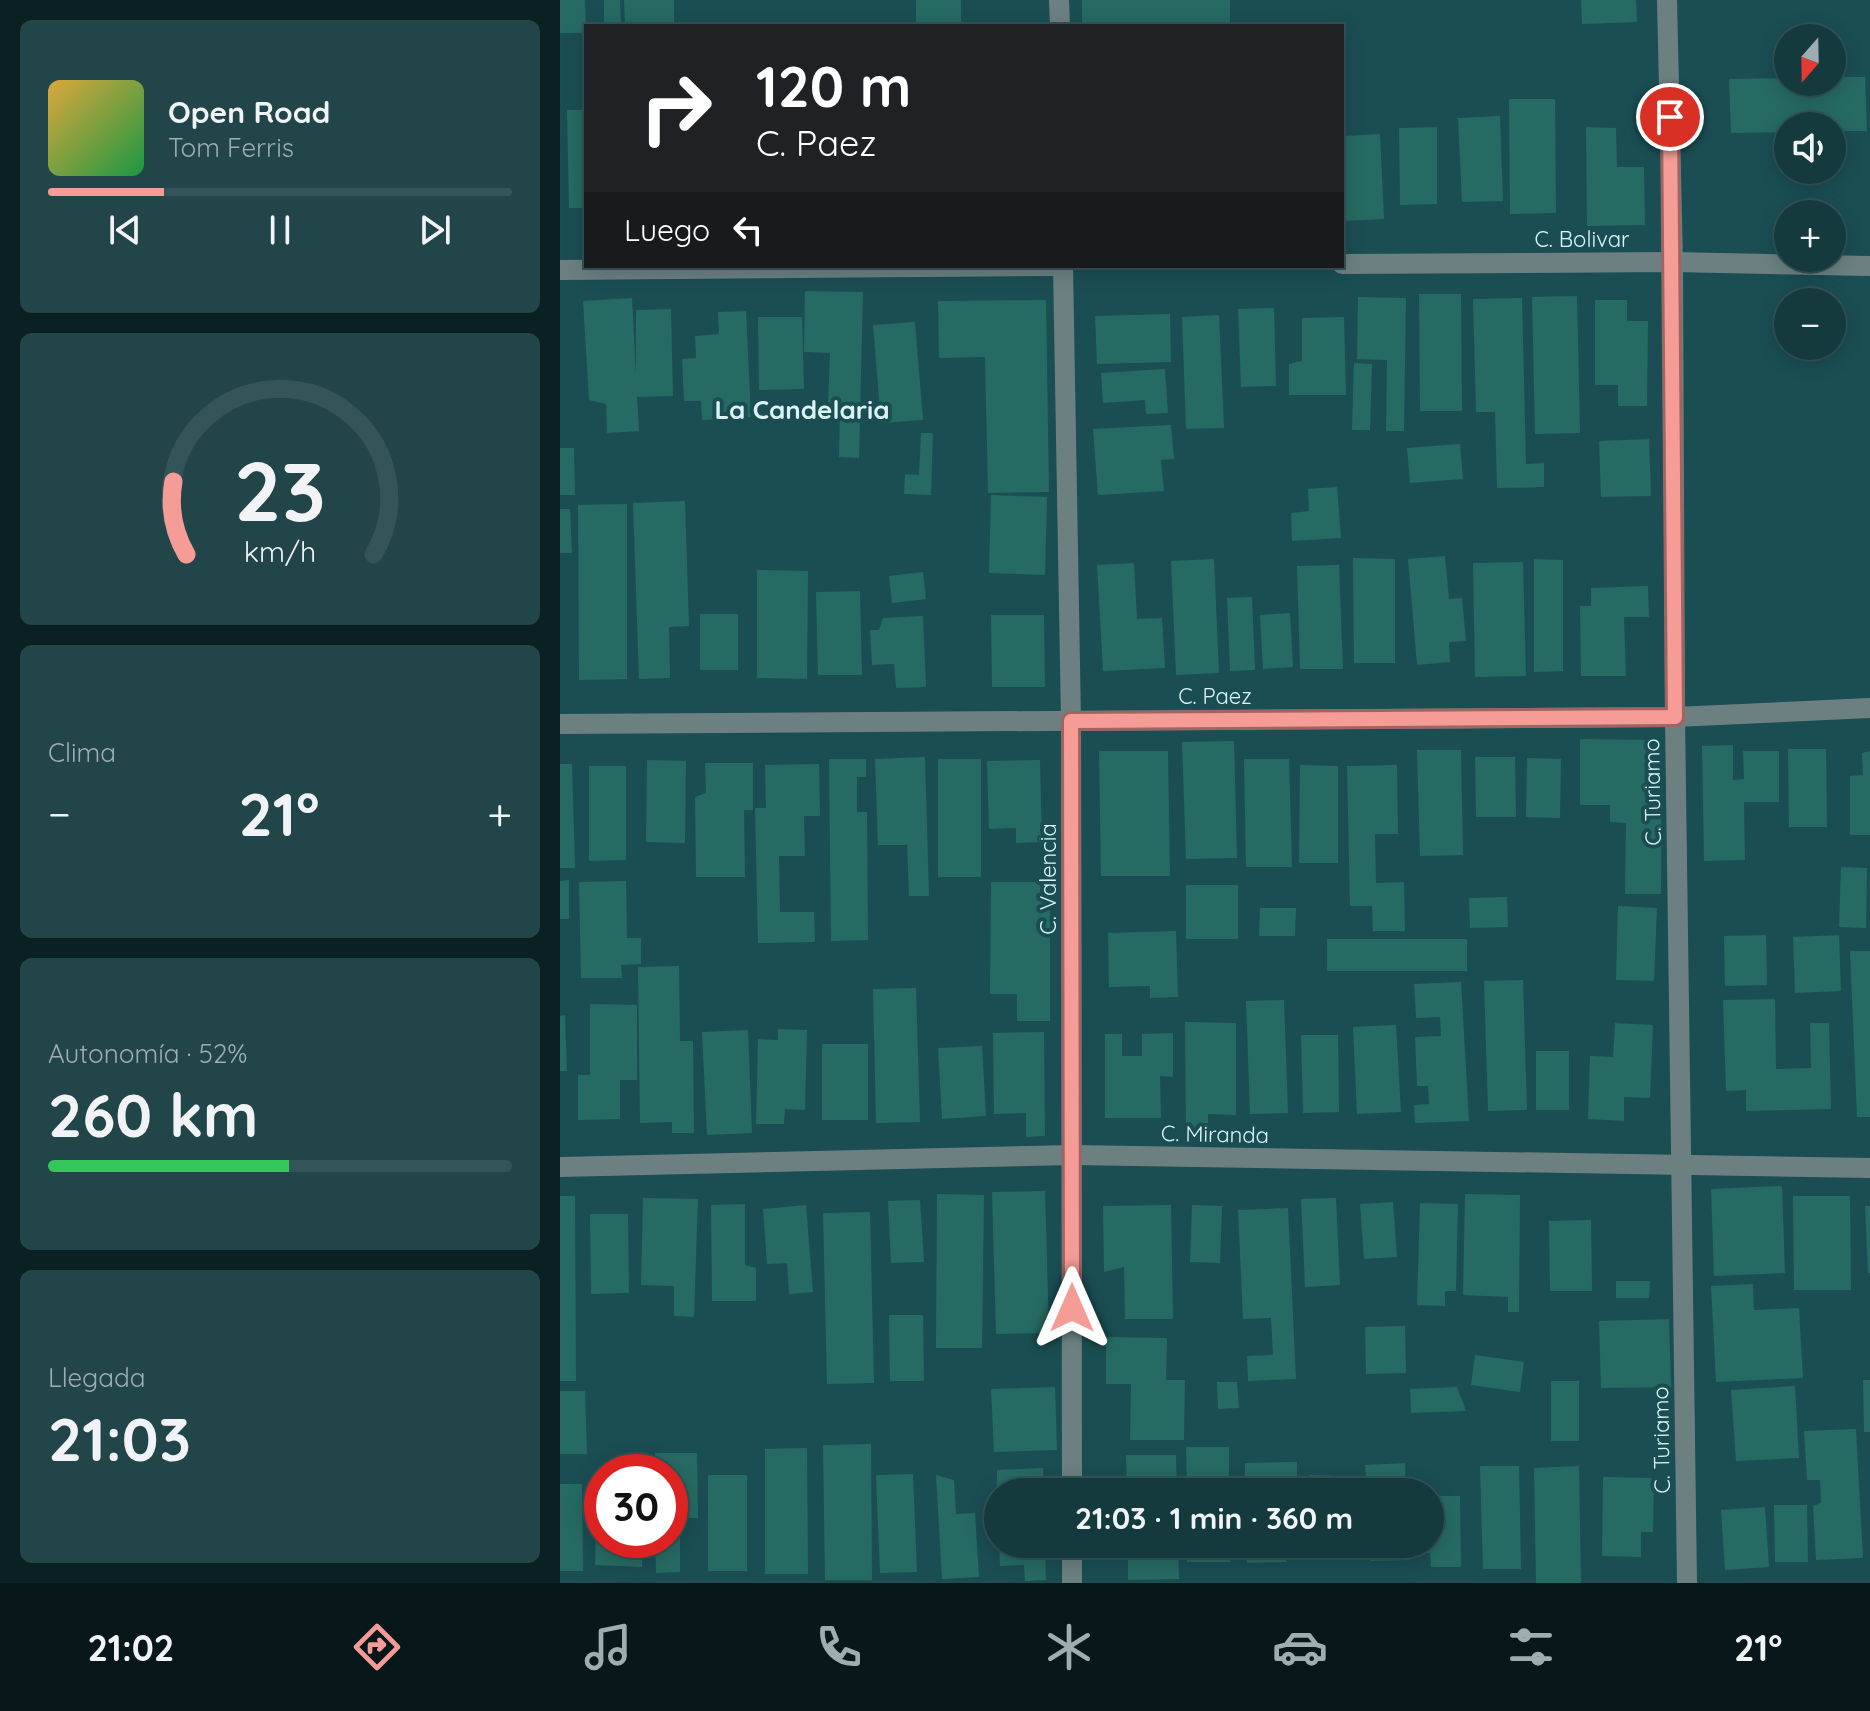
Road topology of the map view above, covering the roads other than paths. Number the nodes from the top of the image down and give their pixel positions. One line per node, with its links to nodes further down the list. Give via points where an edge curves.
1 (1059, 0): 3 (street)
2 (1667, 0): 4 (street, C. Turiamo)
3 (1060, 24)
4 (1673, 262): 5 (street, C. Bolivar); 6 (street, C. Bolivar); 11 (street, C. Turiamo)
5 (1344, 264)
6 (1870, 266)
7 (808, 268): 9 (street)
8 (1063, 268): 12 (street, C. Valencia)
9 (560, 270)
10 (1870, 708): 11 (street, C. Paez)
11 (1675, 717): 12 (street, C. Paez); 15 (street, C. Turiamo)
12 (1071, 721): 13 (street, C. Paez); 14 (street, C. Valencia)
13 (560, 724)
14 (1073, 1155): 15 (street, C. Miranda); 16 (street, C. Miranda); 18 (street, C. Valencia)
15 (1681, 1165): 17 (street, C. Miranda); 21 (street, C. Turiamo)
16 (560, 1167)
17 (1870, 1168)
18 (1072, 1478)
19 (1072, 1558): 20 (street)
20 (1072, 1583)
21 (1687, 1583)

